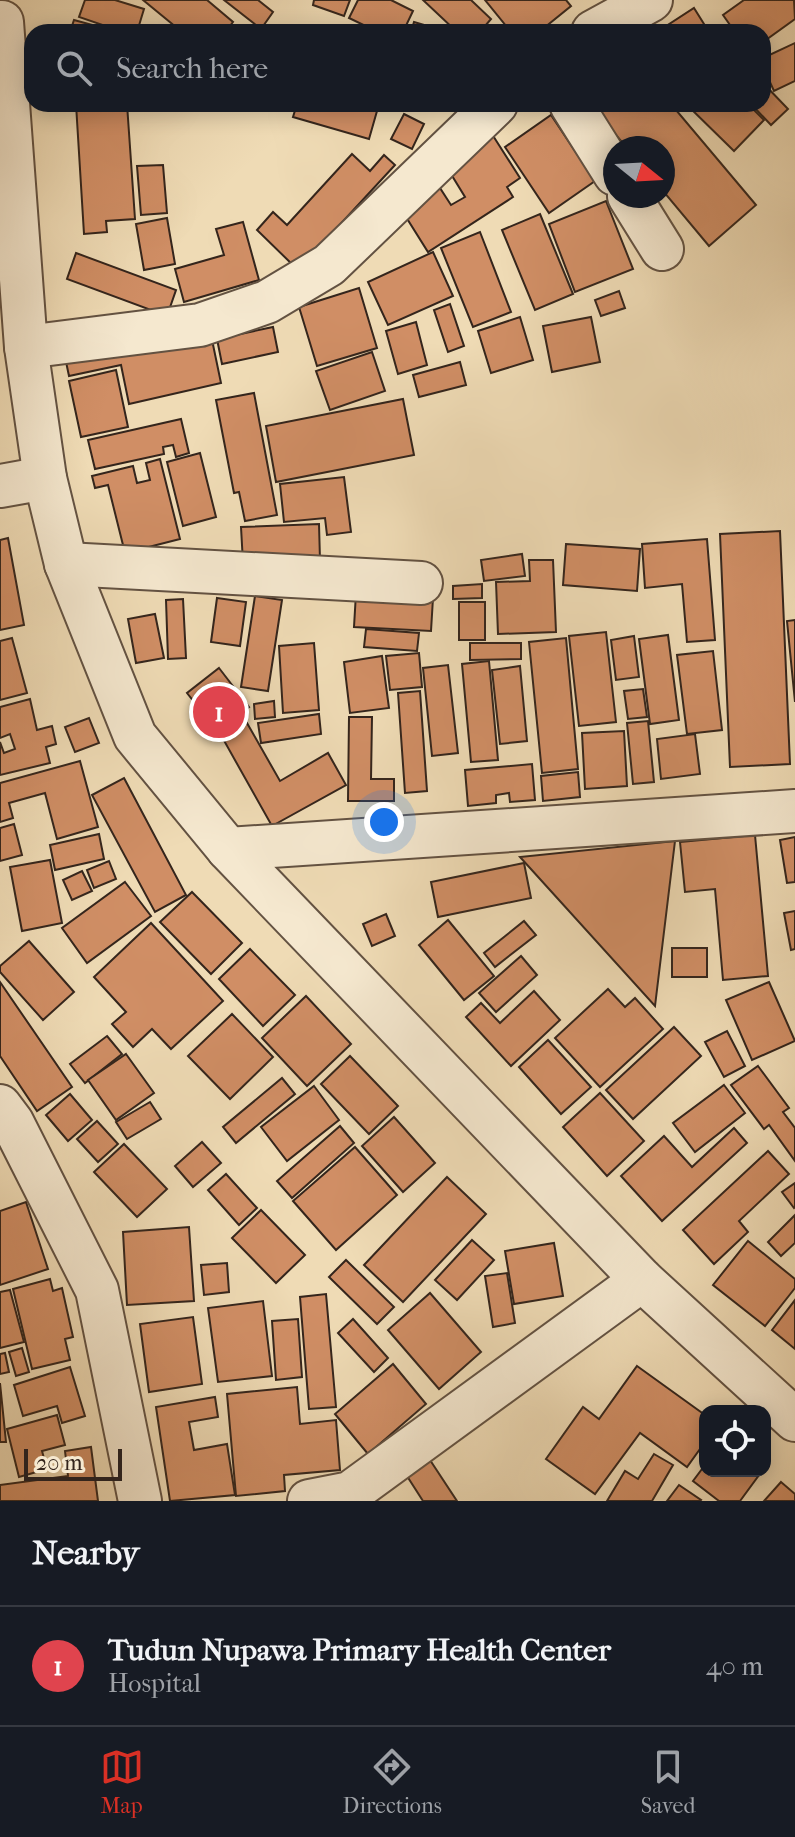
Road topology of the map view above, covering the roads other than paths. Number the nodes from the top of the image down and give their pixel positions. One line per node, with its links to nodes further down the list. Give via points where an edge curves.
1 (651, 0): 3 (street)
2 (9, 15): 9 (street)
3 (608, 24)
4 (488, 112): 9 (street, via 329,265 267,302 200,325)
5 (576, 112): 6 (street)
6 (603, 155)
7 (636, 208): 8 (street)
8 (662, 249)
9 (26, 347): 10 (street)
10 (45, 478): 11 (street); 12 (street)
11 (0, 486)
12 (66, 564): 13 (street); 15 (street, via 135,736)
13 (421, 583)
14 (795, 811): 15 (street)
15 (228, 849): 17 (street)
16 (0, 1106): 19 (street, via 97,1290)
17 (642, 1280): 18 (street); 20 (street, via 350,1493)
18 (795, 1420)
19 (140, 1501)
20 (309, 1501)

